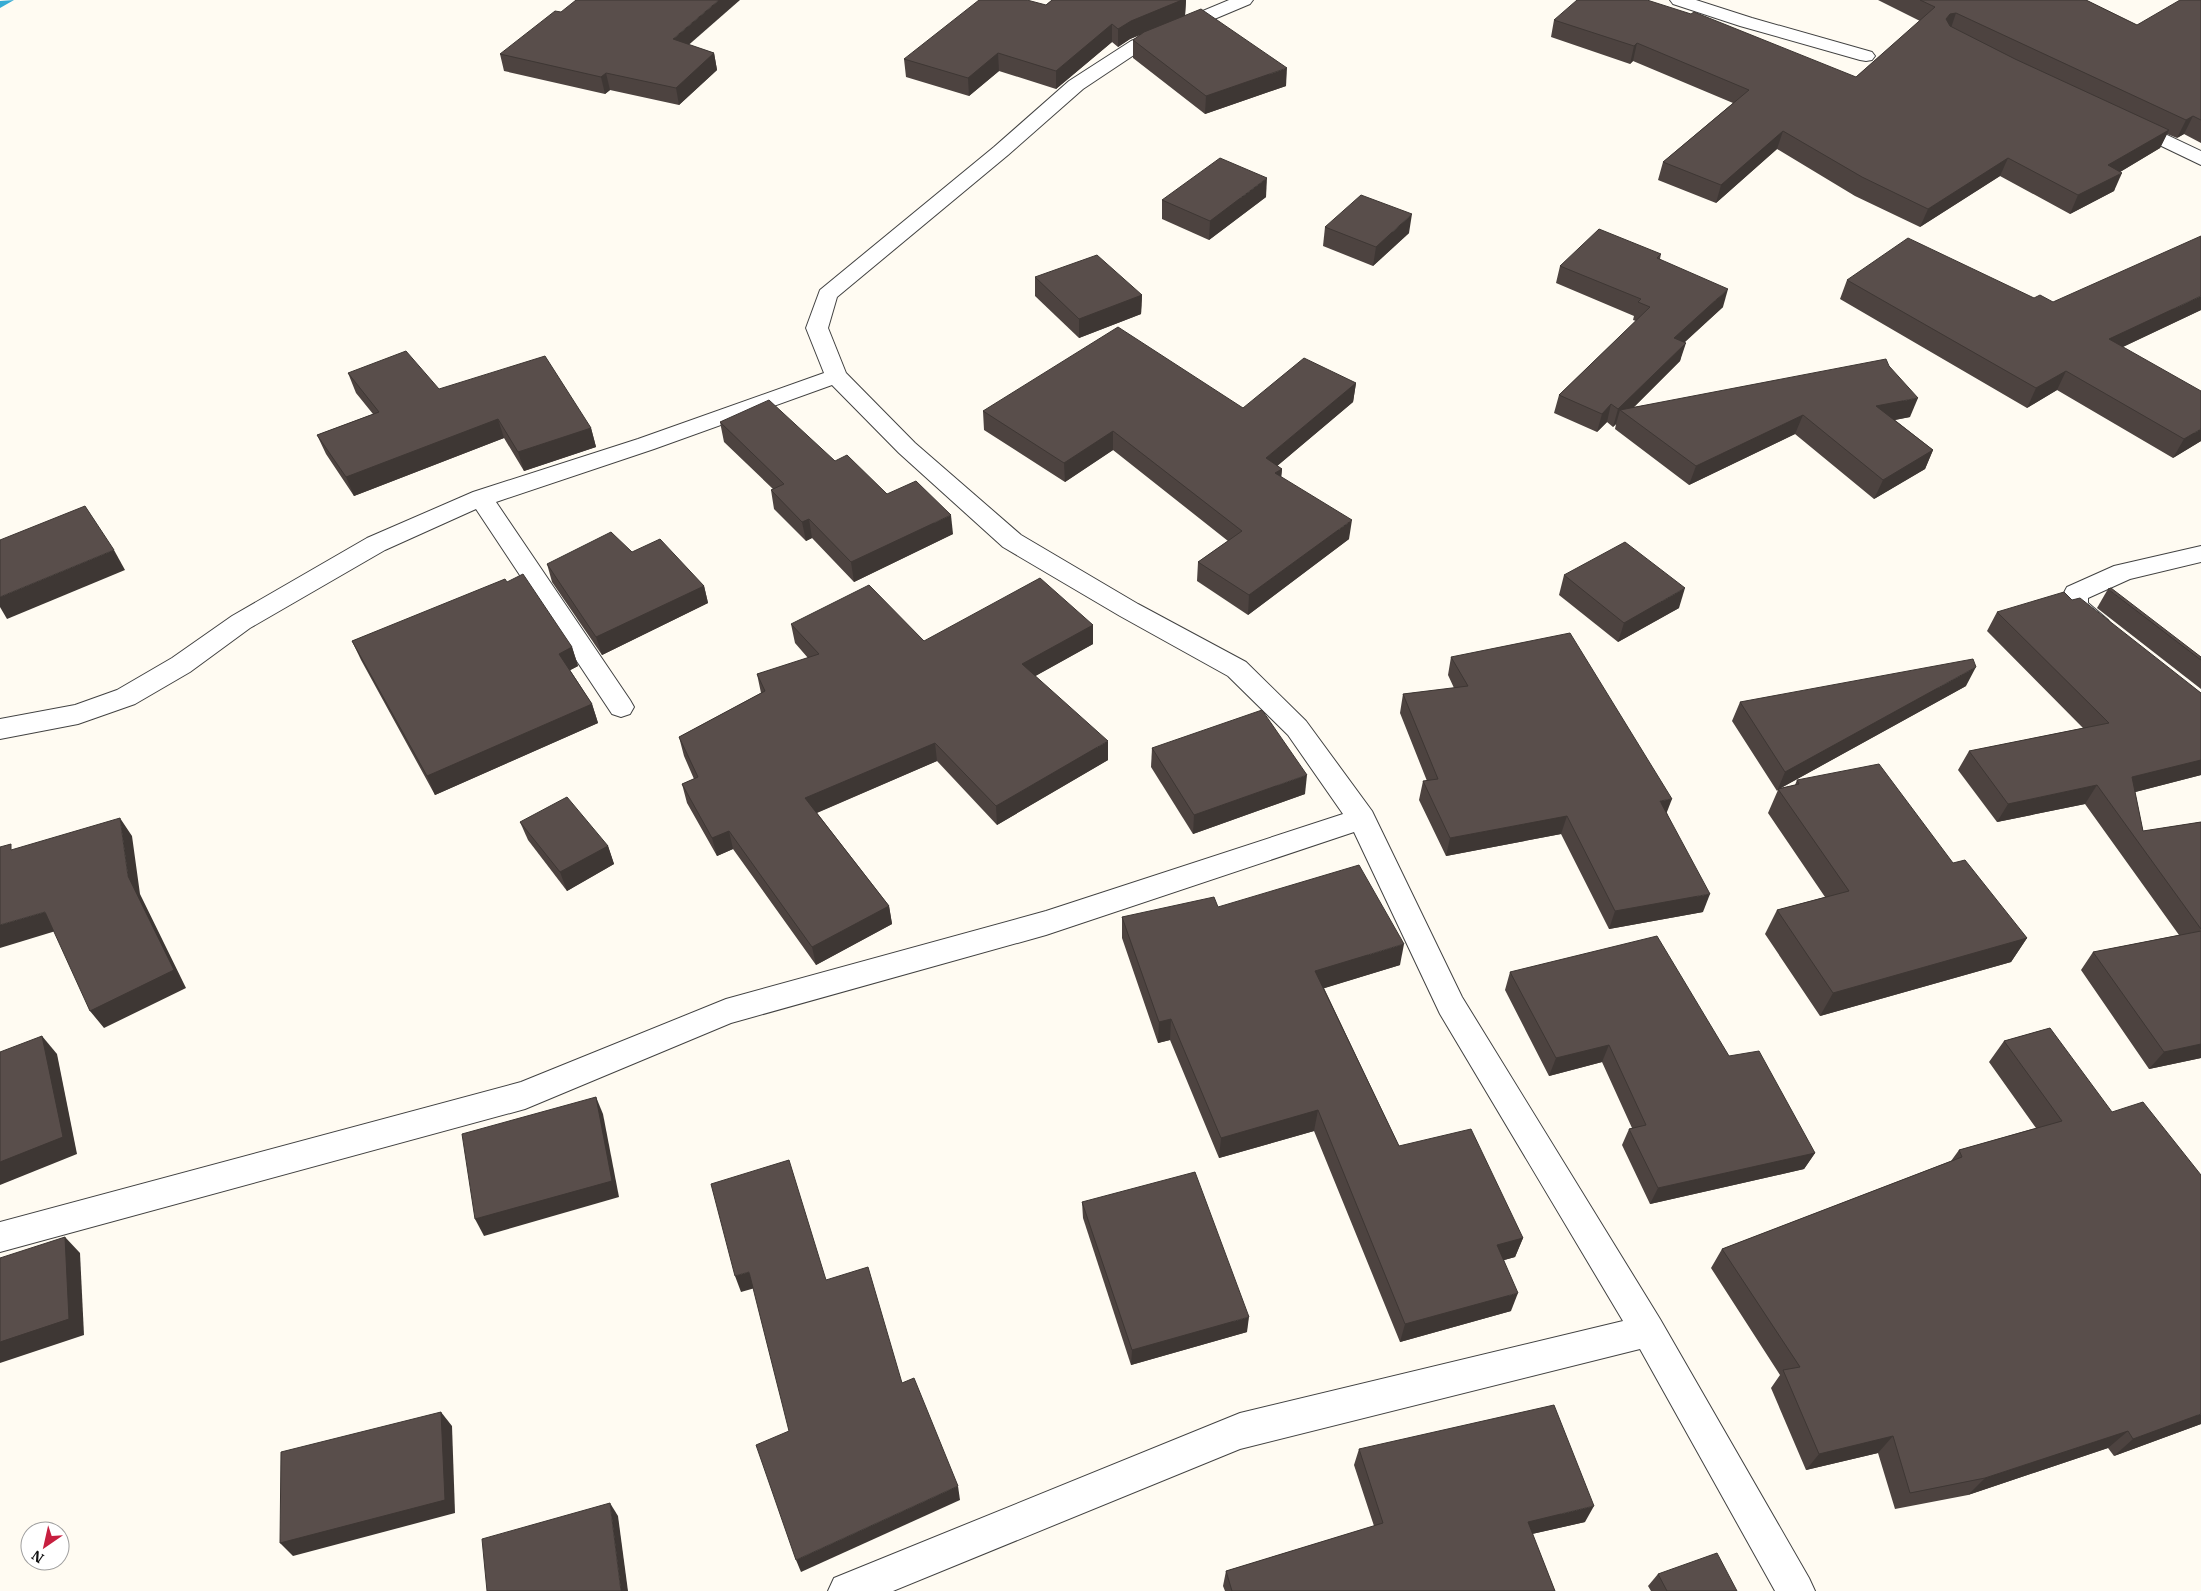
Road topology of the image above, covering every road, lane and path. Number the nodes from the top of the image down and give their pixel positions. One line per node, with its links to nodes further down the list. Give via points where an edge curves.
1 (1244, 0): 6 (street, via 1137,45 1076,85 827,294 817,328)
2 (1679, 0): 3 (street)
3 (1866, 56)
4 (2119, 118): 5 (street)
5 (2201, 159)
6 (836, 376): 7 (street); 12 (street, via 907,448 1012,541 1237,669 1297,728)
7 (482, 498): 10 (street); 11 (street, via 376,544 241,622 181,665 126,697 78,714)
8 (2201, 554): 9 (street, via 2123,572 2076,593 2075,606)
9 (2114, 638)
10 (621, 707)
11 (0, 730)
12 (1362, 819): 13 (street, via 1046,923 726,1012 525,1095); 14 (street, via 1451,1006)
13 (0, 1237)
14 (1648, 1330): 15 (street, via 1240,1430); 16 (street)
15 (846, 1591)
16 (1796, 1591)

